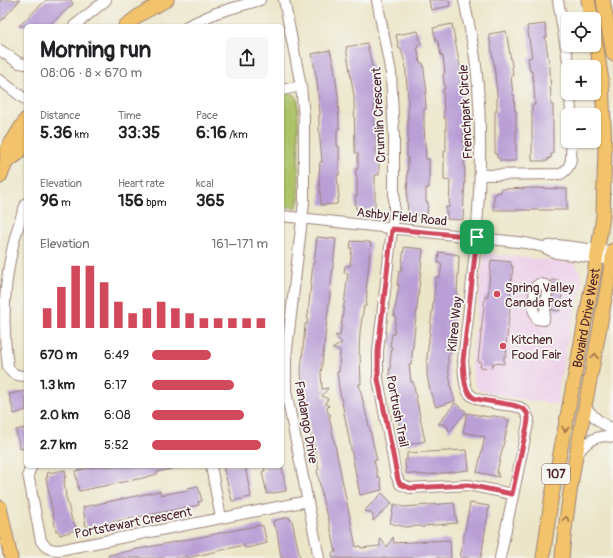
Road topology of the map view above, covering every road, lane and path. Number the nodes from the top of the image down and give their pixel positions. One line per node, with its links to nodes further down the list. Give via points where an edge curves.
1 (106, 0): 11 (street)
2 (167, 0): 12 (main road)
3 (260, 0): 13 (street, via 216,13)
4 (284, 0): 20 (street)
5 (377, 0): 32 (street, Crumlin Crescent, via 393,94)
6 (464, 0): 27 (street, Frenchpark Circle, via 477,73)
7 (558, 0): 17 (street)
8 (588, 0): 10 (main road)
9 (603, 0): 16 (main road)
10 (591, 12)
11 (76, 24)
12 (128, 24)
13 (191, 24)
14 (0, 50): 18 (street)
15 (598, 52): 34 (main road, Bovaird Drive West / 107, via 602,81 605,147 603,216)
16 (613, 54)
17 (568, 60)
18 (24, 64)
19 (0, 80): 22 (street)
20 (301, 86): 21 (street); 31 (street, via 304,118)
21 (284, 90)
22 (24, 98)
23 (24, 122): 26 (main road, via 6,151)
24 (24, 143): 26 (main road, via 17,155)
25 (571, 148): 27 (street, Frenchpark Circle, via 571,163 561,174)
26 (7, 160): 28 (main road)
27 (480, 175): 33 (street, Frenchpark Circle)
28 (0, 177)
29 (24, 209): 36 (street, via 11,252 5,290 5,343 8,368 16,375)
30 (284, 216): 31 (street, Ashby Field Road)
31 (302, 218): 32 (street, Ashby Field Road); 44 (street, Fandango Drive, via 285,378)
32 (392, 229): 33 (street, Ashby Field Road); 43 (street, Portrush Trail, via 377,371 398,480 400,484 410,488 468,485)
33 (477, 237): 34 (street, Ashby Field Road, via 543,247 557,245); 43 (street, Kilrea Way, via 463,361 465,379 469,394 474,398 519,407 527,413 527,426)
34 (597, 254): 35 (street, Ashby Field Road); 50 (main road, Bovaird Drive West / 107, one-way to 50, via 551,501)
35 (613, 255): 37 (main road, Bovaird Drive West / 107, one-way to 35)
36 (24, 376)
37 (585, 407): 38 (street, via 605,426); 40 (main road, Bovaird Drive West / 107)
38 (613, 428)
39 (613, 437): 40 (street, via 601,436 589,441)
40 (575, 460): 51 (main road, Bovaird Drive West / 107, one-way to 40)
41 (31, 468): 46 (street, Portstewart Crescent, via 28,474 41,541 53,550)
42 (211, 468): 46 (street)
43 (512, 494): 49 (street, Kilrea Way)
44 (308, 501): 46 (street, Portstewart Crescent); 48 (street, Fandango Drive)
45 (0, 507): 47 (main road)
46 (221, 518)
47 (11, 558)
48 (319, 558)
49 (500, 558)
50 (543, 558)
51 (562, 558)

